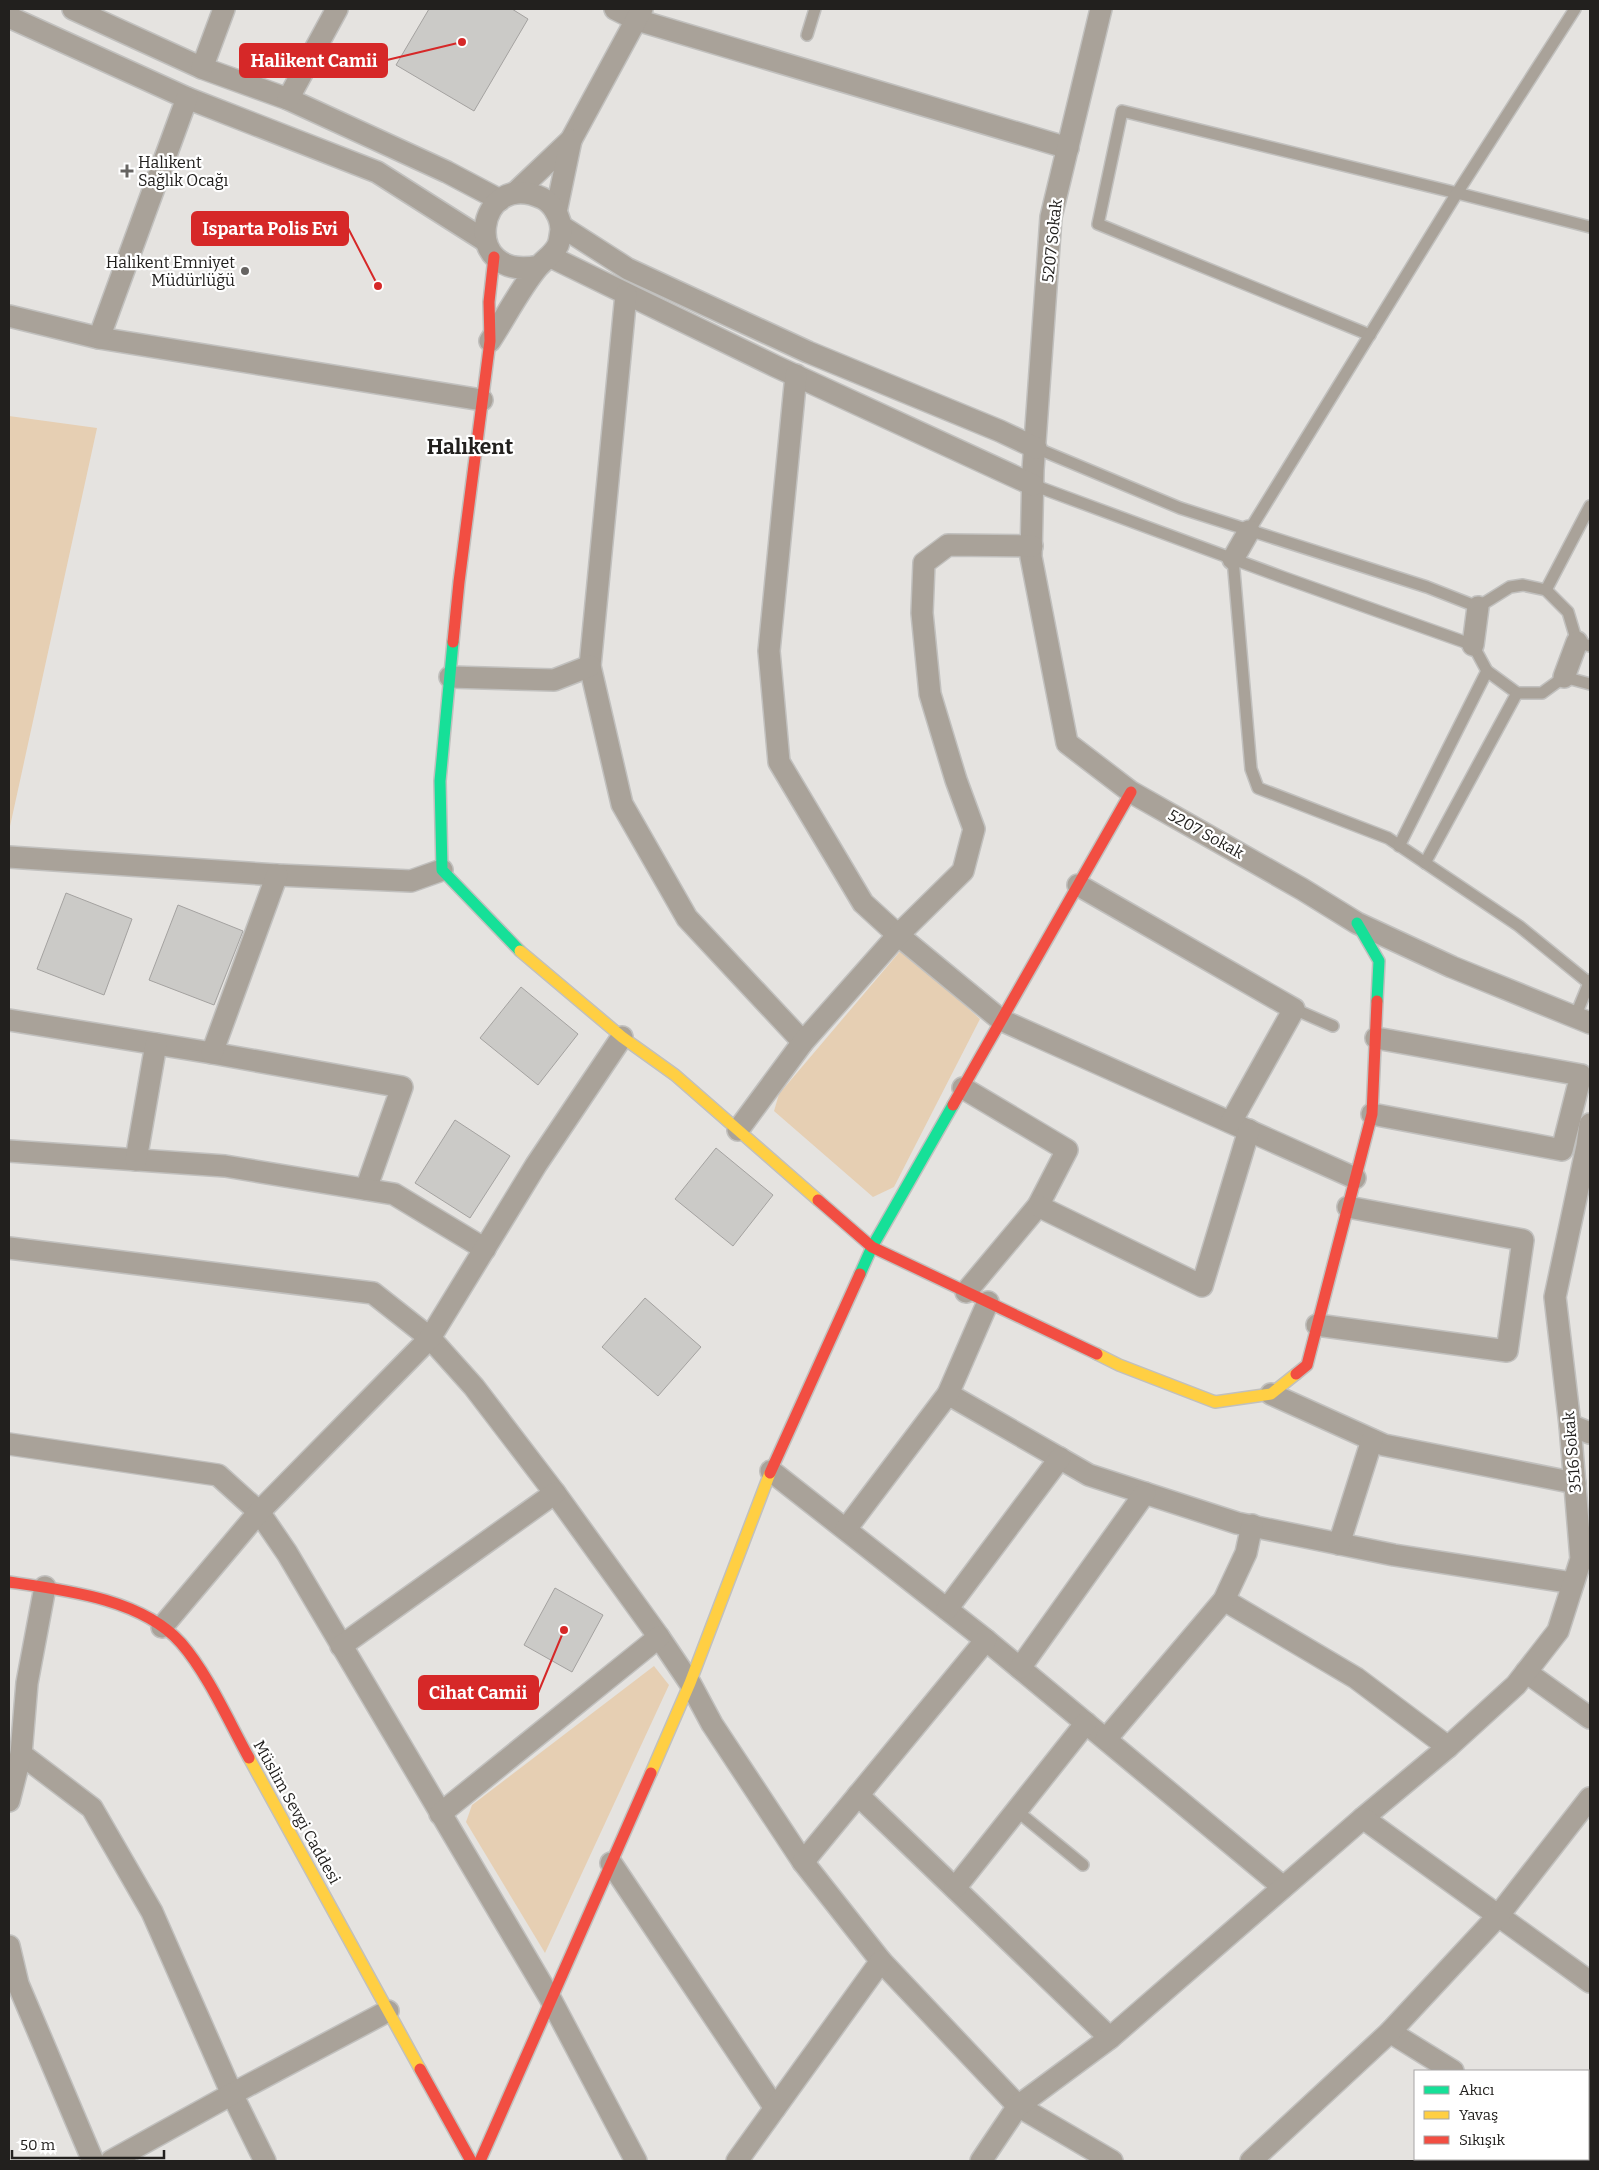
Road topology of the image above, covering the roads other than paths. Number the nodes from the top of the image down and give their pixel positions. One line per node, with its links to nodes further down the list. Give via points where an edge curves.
1 (74, 9): 11 (street)
2 (224, 9): 11 (street)
3 (337, 9): 13 (street)
4 (615, 9): 8 (street)
5 (815, 9): 10 (lane)
6 (1101, 9): 15 (street, 5207 Sokak)
7 (1575, 9): 16 (lane)
8 (640, 15): 14 (street); 15 (street)
9 (9, 17): 12 (street)
10 (808, 35)
11 (202, 68): 13 (street)
12 (187, 98): 20 (street, via 376,172); 25 (street)
13 (288, 99): 17 (street)
14 (571, 140): 17 (street); 18 (street)
15 (1068, 148): 29 (street, 5207 Sokak, via 1051,218)
16 (1457, 193): 19 (lane); 24 (lane); 24 (lane, via 1122,111 1098,224)
17 (507, 196): 18 (street, via 531,193 545,200); 20 (street, via 490,212 484,227)
18 (558, 219): 21 (street, via 559,243); 29 (street, via 637,273 808,352)
19 (1590, 227)
20 (489, 248): 21 (street, via 507,266 523,270); 26 (street)
21 (545, 261): 22 (street); 26 (street)
22 (626, 294): 27 (street); 39 (street)
23 (9, 316): 25 (street)
24 (1370, 335): 32 (lane)
25 (99, 338): 28 (street)
26 (490, 341): 28 (street)
27 (796, 375): 30 (street); 53 (street, via 769,651 779,762 863,902)
28 (482, 400): 42 (street, via 459,577)
29 (1036, 448): 30 (street, 5207 Sokak); 32 (lane, via 1180,508)
30 (1033, 484): 33 (street, 5207 Sokak); 34 (lane)
31 (1590, 506): 35 (lane)
32 (1249, 532): 34 (street); 36 (lane, via 1427,587)
33 (1032, 546): 45 (street, 5207 Sokak, via 1031,557 1067,744); 53 (street, via 948,545 924,563 922,612 930,694 974,829 963,871)
34 (1232, 559): 38 (lane); 46 (lane, via 1251,769 1258,788 1388,838)
35 (1546, 590): 36 (lane, via 1524,585 1510,587); 37 (lane, via 1568,612)
36 (1478, 607): 38 (street)
37 (1584, 644): 41 (street)
38 (1473, 645): 40 (lane)
39 (590, 666): 42 (street, via 554,680); 62 (street, via 622,804 688,918)
40 (1487, 671): 44 (lane); 46 (lane)
41 (1564, 676): 43 (lane); 44 (lane, via 1542,693)
42 (450, 677): 49 (street, via 440,781)
43 (1590, 684)
44 (1517, 693): 48 (lane)
45 (1131, 792): 51 (street); 52 (street, 5207 Sokak)
46 (1399, 846): 48 (lane)
47 (9, 857): 50 (street)
48 (1425, 863): 54 (lane, via 1519,926)
49 (442, 870): 50 (street, via 411,881); 60 (street, via 510,943)
50 (277, 875): 64 (street)
51 (1078, 885): 55 (street); 57 (street)
52 (1357, 923): 58 (street, 5207 Sokak, via 1452,967); 61 (street, via 1379,961)
53 (898, 935): 57 (street); 62 (street)
54 (1589, 982): 58 (lane)
55 (1294, 1009): 59 (lane); 68 (street)
56 (9, 1020): 63 (street)
57 (1001, 1020): 65 (street); 68 (street)
58 (1583, 1020)
59 (1333, 1026)
60 (622, 1037): 69 (street, via 675,1075); 78 (street, via 536,1165)
61 (1376, 1038): 66 (street); 66 (street, via 1581,1075 1562,1150)
62 (804, 1042): 69 (street)
63 (156, 1044): 64 (street); 71 (street)
64 (212, 1053): 73 (street, via 402,1086)
65 (963, 1088): 74 (street, via 1067,1150); 76 (street)
66 (1372, 1114): 72 (street)
67 (1590, 1124): 85 (street, 3516 Sokak, via 1555,1297)
68 (1240, 1126): 72 (street); 74 (street, via 1202,1286)
69 (738, 1130): 76 (street)
70 (9, 1151): 71 (street)
71 (136, 1160): 73 (street, via 225,1166)
72 (1355, 1178): 75 (street)
73 (366, 1190): 78 (street, via 394,1194)
74 (1038, 1206): 79 (street)
75 (1348, 1207): 81 (street); 81 (street, via 1523,1240 1507,1351)
76 (872, 1247): 79 (street); 90 (street)
77 (9, 1248): 82 (street, via 373,1293)
78 (485, 1249): 82 (street)
79 (966, 1292): 80 (street)
80 (988, 1302): 83 (street); 84 (street, via 1119,1365 1215,1402)
81 (1317, 1325): 84 (street, via 1306,1365)
82 (430, 1338): 92 (street, via 474,1387); 94 (street)
83 (948, 1394): 89 (street); 96 (street)
84 (1271, 1394): 87 (street)
85 (1570, 1425): 86 (street); 91 (street, 3516 Sokak)
86 (1590, 1433)
87 (1372, 1440): 91 (street); 97 (street)
88 (9, 1444): 94 (street, via 218,1475)
89 (1060, 1458): 93 (street, via 1089,1476); 102 (street)
90 (772, 1471): 96 (street); 109 (street)
91 (1575, 1483): 99 (street, 3516 Sokak, via 1581,1559)
92 (554, 1493): 104 (street); 106 (street)
93 (1145, 1493): 95 (street); 107 (street)
94 (259, 1512): 103 (street); 106 (street)
95 (1252, 1525): 97 (street); 101 (street, via 1246,1553)
96 (846, 1529): 102 (street)
97 (1339, 1544): 99 (street)
98 (9, 1582): 100 (street, Müslim Sevgi Caddesi)
99 (1573, 1583): 108 (street, 3516 Sokak, via 1558,1631)
100 (45, 1587): 103 (street, Müslim Sevgi Caddesi, via 121,1606); 114 (street, via 27,1683)
101 (1224, 1600): 112 (street); 113 (street, via 1356,1678)
102 (947, 1609): 105 (street)
103 (162, 1627): 131 (street, Müslim Sevgi Caddesi, via 184,1646 197,1664)
104 (659, 1637): 109 (street); 119 (street)
105 (986, 1640): 107 (street); 115 (street)
106 (341, 1646): 119 (street)
107 (1020, 1668): 111 (street)
108 (1526, 1672): 110 (street); 113 (street, 3516 Sokak)
109 (690, 1683): 121 (street, via 712,1724); 122 (street)
110 (1590, 1718)
111 (1086, 1723): 112 (street); 118 (street)
112 (1106, 1739): 124 (street)
113 (1448, 1747): 120 (street, 3516 Sokak)
114 (21, 1754): 117 (street); 135 (street, via 92,1808 152,1912)
115 (858, 1796): 121 (street); 125 (street)
116 (1590, 1798): 126 (street)
117 (9, 1801)
118 (1016, 1811): 123 (lane); 125 (street)
119 (440, 1814): 130 (street)
120 (1363, 1818): 124 (street, 3516 Sokak); 126 (street)
121 (803, 1862): 128 (street)
122 (610, 1863): 130 (street); 137 (street)
123 (1083, 1865)
124 (1283, 1887): 133 (street, 3516 Sokak)
125 (955, 1888): 133 (street)
126 (1498, 1916): 129 (street); 132 (street)
127 (9, 1946): 138 (street, via 18,1984)
128 (881, 1961): 136 (street); 137 (street)
129 (1590, 1982)
130 (550, 1998): 142 (street); 143 (street)
131 (388, 2011): 135 (street); 141 (street, Müslim Sevgi Caddesi)
132 (1390, 2032): 134 (street); 147 (street)
133 (1110, 2038): 136 (street, 3516 Sokak)
134 (1451, 2070)
135 (232, 2094): 139 (street); 140 (street)
136 (1018, 2106): 145 (street, 3516 Sokak); 146 (street)
137 (775, 2108): 144 (street)
138 (93, 2161)
139 (112, 2161)
140 (265, 2161)
141 (471, 2161)
142 (480, 2161)
143 (636, 2161)
144 (737, 2161)
145 (981, 2161)
146 (1112, 2161)
147 (1251, 2161)

